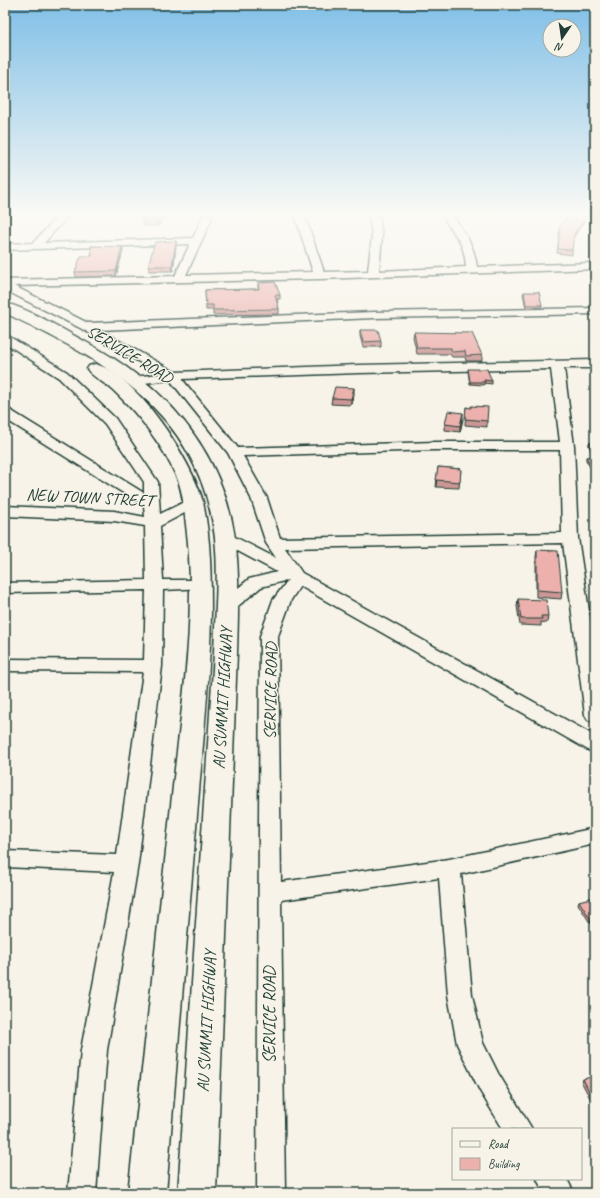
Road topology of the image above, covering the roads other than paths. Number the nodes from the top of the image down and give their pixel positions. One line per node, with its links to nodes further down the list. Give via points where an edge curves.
1 (182, 272): 6 (street)
2 (319, 272): 5 (street)
3 (442, 272): 4 (street)
4 (373, 274): 5 (street)
5 (320, 276): 6 (street)
6 (179, 279): 7 (street)
7 (5, 283)
8 (5, 286): 12 (street, SERVICE ROAD)
9 (5, 308): 17 (main road, AU SUMMIT HIGHWAY, via 69,338)
10 (595, 311): 12 (street, via 374,315)
11 (5, 319): 21 (main road, AU SUMMIT HIGHWAY, via 85,362 114,382 159,431 187,480)
12 (86, 327): 16 (street, SERVICE ROAD)
13 (5, 338): 23 (street, via 63,375 110,422 151,482)
14 (595, 364): 15 (street)
15 (557, 365): 16 (street); 19 (street)
16 (173, 376): 17 (street); 20 (street, SERVICE ROAD)
17 (136, 380): 24 (main road, AU SUMMIT HIGHWAY, via 180,426 199,456 209,476)
18 (5, 413): 23 (street)
19 (567, 446): 20 (street, via 434,446); 25 (street)
20 (234, 452): 26 (street, SERVICE ROAD, via 259,498)
21 (193, 503): 23 (street, NEW TOWN STREET); 28 (main road, AU SUMMIT HIGHWAY, via 201,559)
22 (5, 512): 23 (street, NEW TOWN STREET, via 114,516)
23 (152, 514): 29 (street)
24 (225, 538): 27 (street); 31 (main road, AU SUMMIT HIGHWAY)
25 (570, 538): 26 (street); 34 (street)
26 (274, 543): 27 (street, SERVICE ROAD)
27 (294, 576): 31 (street, via 254,583); 35 (street); 40 (street, SERVICE ROAD, via 282,600 270,636)
28 (200, 584): 29 (street); 44 (main road, AU SUMMIT HIGHWAY, via 198,661)
29 (155, 585): 30 (street); 33 (street)
30 (5, 588)
31 (226, 607): 45 (main road, AU SUMMIT HIGHWAY)
32 (5, 664): 33 (street)
33 (153, 666): 38 (street)
34 (595, 715)
35 (595, 745)
36 (595, 836): 39 (street)
37 (5, 859): 38 (street)
38 (127, 864): 43 (street, via 94,1050)
39 (449, 868): 40 (street); 41 (street, via 460,995 470,1044 489,1082)
40 (269, 893): 46 (street, SERVICE ROAD)
41 (517, 1128)
42 (551, 1180): 47 (street)
43 (82, 1193)
44 (147, 1193)
45 (197, 1193)
46 (271, 1193)
47 (560, 1193)

